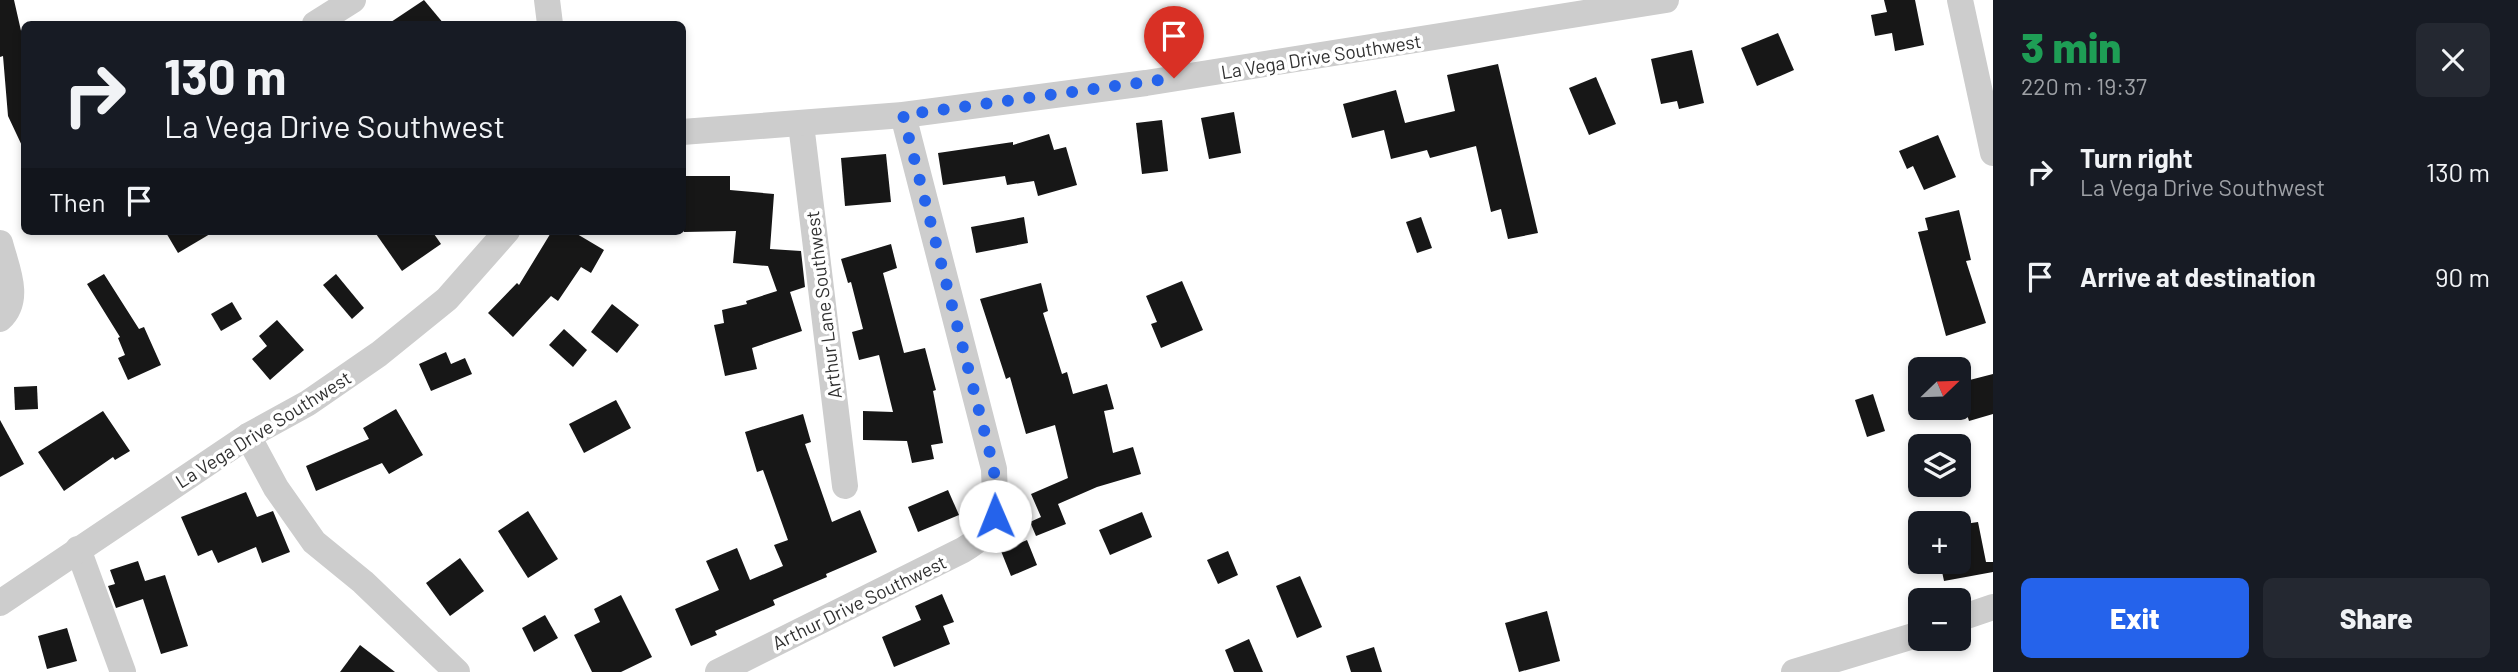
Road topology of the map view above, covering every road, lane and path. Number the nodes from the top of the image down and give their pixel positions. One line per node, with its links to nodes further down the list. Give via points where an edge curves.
1 (353, 0): 5 (street)
2 (547, 0): 6 (street)
3 (1666, 0): 7 (street, La Vega Drive Southwest, via 1146,83)
4 (1961, 0): 10 (street)
5 (320, 21)
6 (550, 21)
7 (903, 115): 8 (street, La Vega Drive Southwest); 23 (street, Arthur Drive Southwest, via 994,469 995,516 984,537 963,550)
8 (801, 124): 9 (street, La Vega Drive Southwest); 15 (street, Arthur Lane Southwest)
9 (686, 132)
10 (1993, 153)
11 (503, 235): 14 (street, La Vega Drive Southwest, via 447,299 379,354 308,403)
12 (0, 243): 13 (street, via 13,292)
13 (0, 319)
14 (248, 436): 16 (street, La Vega Drive Southwest); 22 (street, via 276,488 314,542)
15 (845, 486)
16 (78, 549): 17 (street, La Vega Drive Southwest); 21 (street)
17 (0, 603)
18 (1993, 607): 19 (street)
19 (1971, 615)
20 (1908, 638): 24 (street)
21 (123, 672)
22 (457, 672)
23 (718, 672)
24 (1794, 672)

